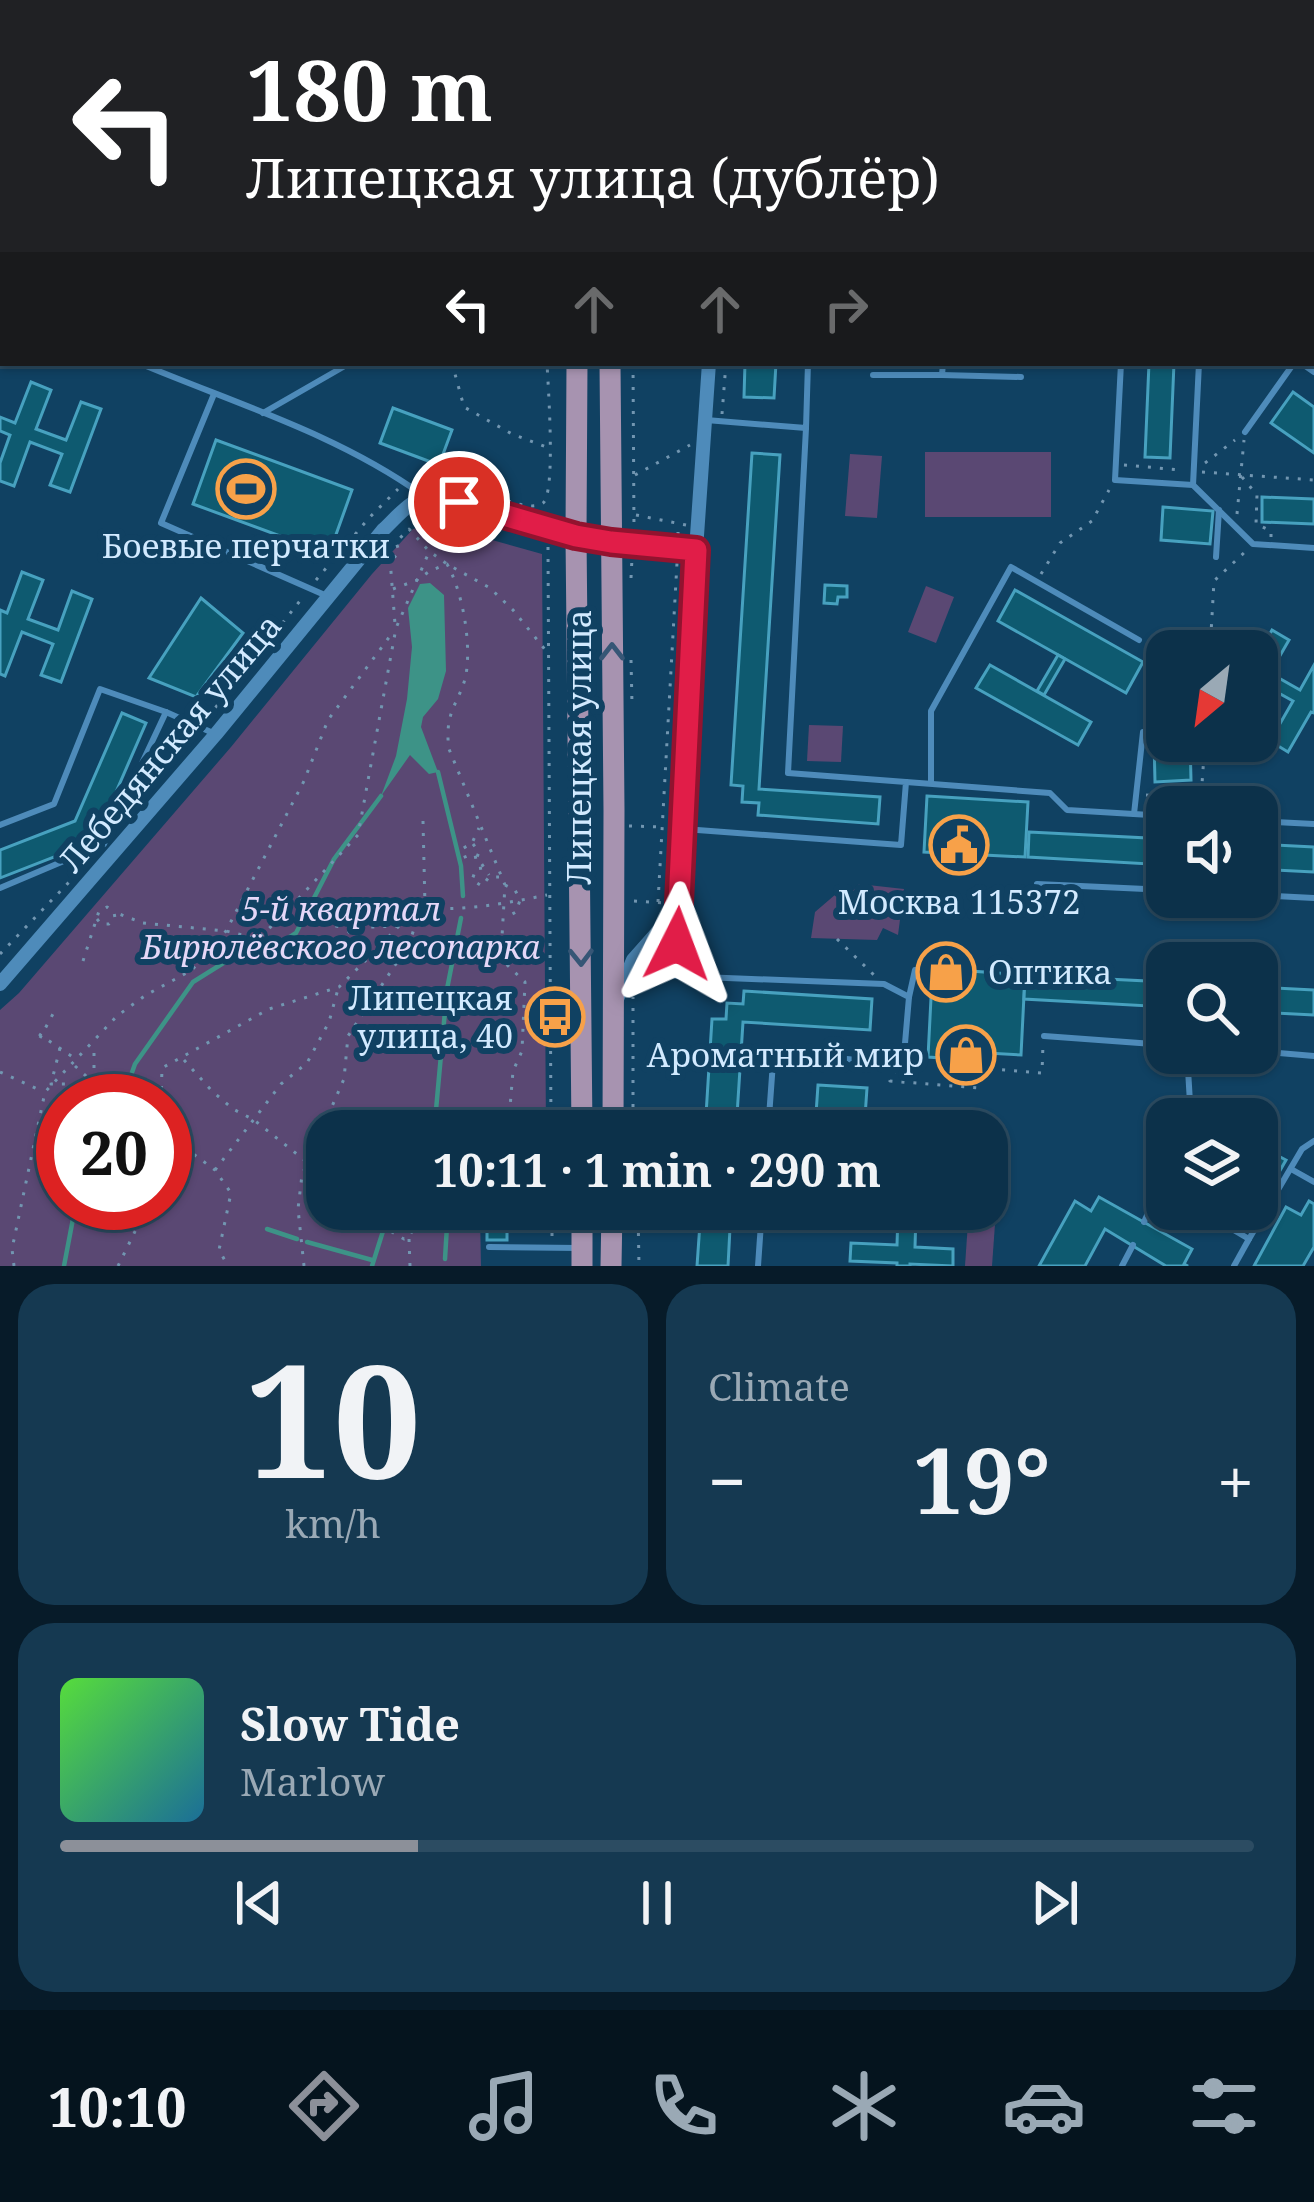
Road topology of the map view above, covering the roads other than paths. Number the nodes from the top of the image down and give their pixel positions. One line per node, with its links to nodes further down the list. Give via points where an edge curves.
1 (146, 366): 14 (lane)
2 (345, 366): 15 (lane)
3 (577, 366): 19 (main road, Липецкая улица)
4 (610, 366): 20 (main road, Липецкая улица)
5 (709, 366): 16 (street)
6 (808, 366): 17 (lane)
7 (943, 366): 12 (lane)
8 (1120, 366): 21 (lane, via 1115,480)
9 (1199, 366): 21 (lane)
10 (1296, 366): 18 (lane)
11 (873, 375): 12 (lane)
12 (942, 376): 13 (lane)
13 (1021, 377)
14 (214, 394): 15 (lane); 29 (lane, via 161,523)
15 (262, 413): 22 (lane, via 384,468)
16 (714, 420): 17 (lane); 27 (street, via 704,446)
17 (806, 428): 34 (lane, via 788,773)
18 (1245, 433)
19 (578, 442): 20 (street, via 593,460); 24 (main road, Липецкая улица)
20 (611, 442): 25 (main road, Липецкая улица)
21 (1193, 484): 23 (lane)
22 (424, 496): 24 (street); 29 (street, Лебедянская улица, via 383,530)
23 (1219, 510): 26 (lane, via 1253,544); 28 (lane)
24 (576, 536): 25 (street); 56 (main road, Липецкая улица, one-way to 56)
25 (611, 542): 27 (street); 51 (main road, Липецкая улица, one-way to 25)
26 (1314, 548)
27 (696, 550): 41 (street)
28 (1216, 557)
29 (328, 596): 33 (street, Лебедянская улица)
30 (1138, 640): 35 (lane, via 1011,567 932,711)
31 (166, 712): 33 (lane); 40 (lane, via 100,689 54,804); 43 (lane, via 104,844)
32 (1143, 732): 36 (lane)
33 (216, 734): 49 (street, Лебедянская улица)
34 (906, 782): 35 (lane); 41 (lane, via 901,845)
35 (931, 783): 36 (lane, via 1050,793 1067,810)
36 (1134, 814): 37 (lane)
37 (1146, 815)
38 (1278, 821): 39 (lane)
39 (1314, 824)
40 (0, 825)
41 (684, 829): 47 (street)
42 (1036, 884): 44 (lane)
43 (0, 888)
44 (1146, 889)
45 (1278, 896): 46 (lane)
46 (1314, 898)
47 (679, 908): 50 (lane, via 676,976 884,984); 51 (street, via 633,960)
48 (915, 970): 50 (lane)
49 (0, 984)
50 (908, 998): 58 (lane, via 904,1055 877,1063 786,1053 773,1062)
51 (615, 1003): 57 (main road, Липецкая улица)
52 (1044, 1036): 53 (lane)
53 (1146, 1043)
54 (1278, 1053): 55 (lane)
55 (1314, 1056)
56 (582, 1110)
57 (613, 1110)
58 (770, 1110)
59 (1314, 1141): 60 (lane)
60 (1291, 1169): 61 (lane); 67 (lane)
61 (1314, 1182)
62 (1146, 1219): 63 (lane)
63 (1144, 1222)
64 (612, 1230): 71 (main road)
65 (761, 1230): 72 (lane)
66 (1234, 1230): 67 (lane)
67 (1249, 1239): 74 (lane)
68 (1133, 1245): 73 (lane)
69 (489, 1247): 70 (lane)
70 (582, 1257)
71 (612, 1264)
72 (758, 1266)
73 (1122, 1266)
74 (1234, 1266)

